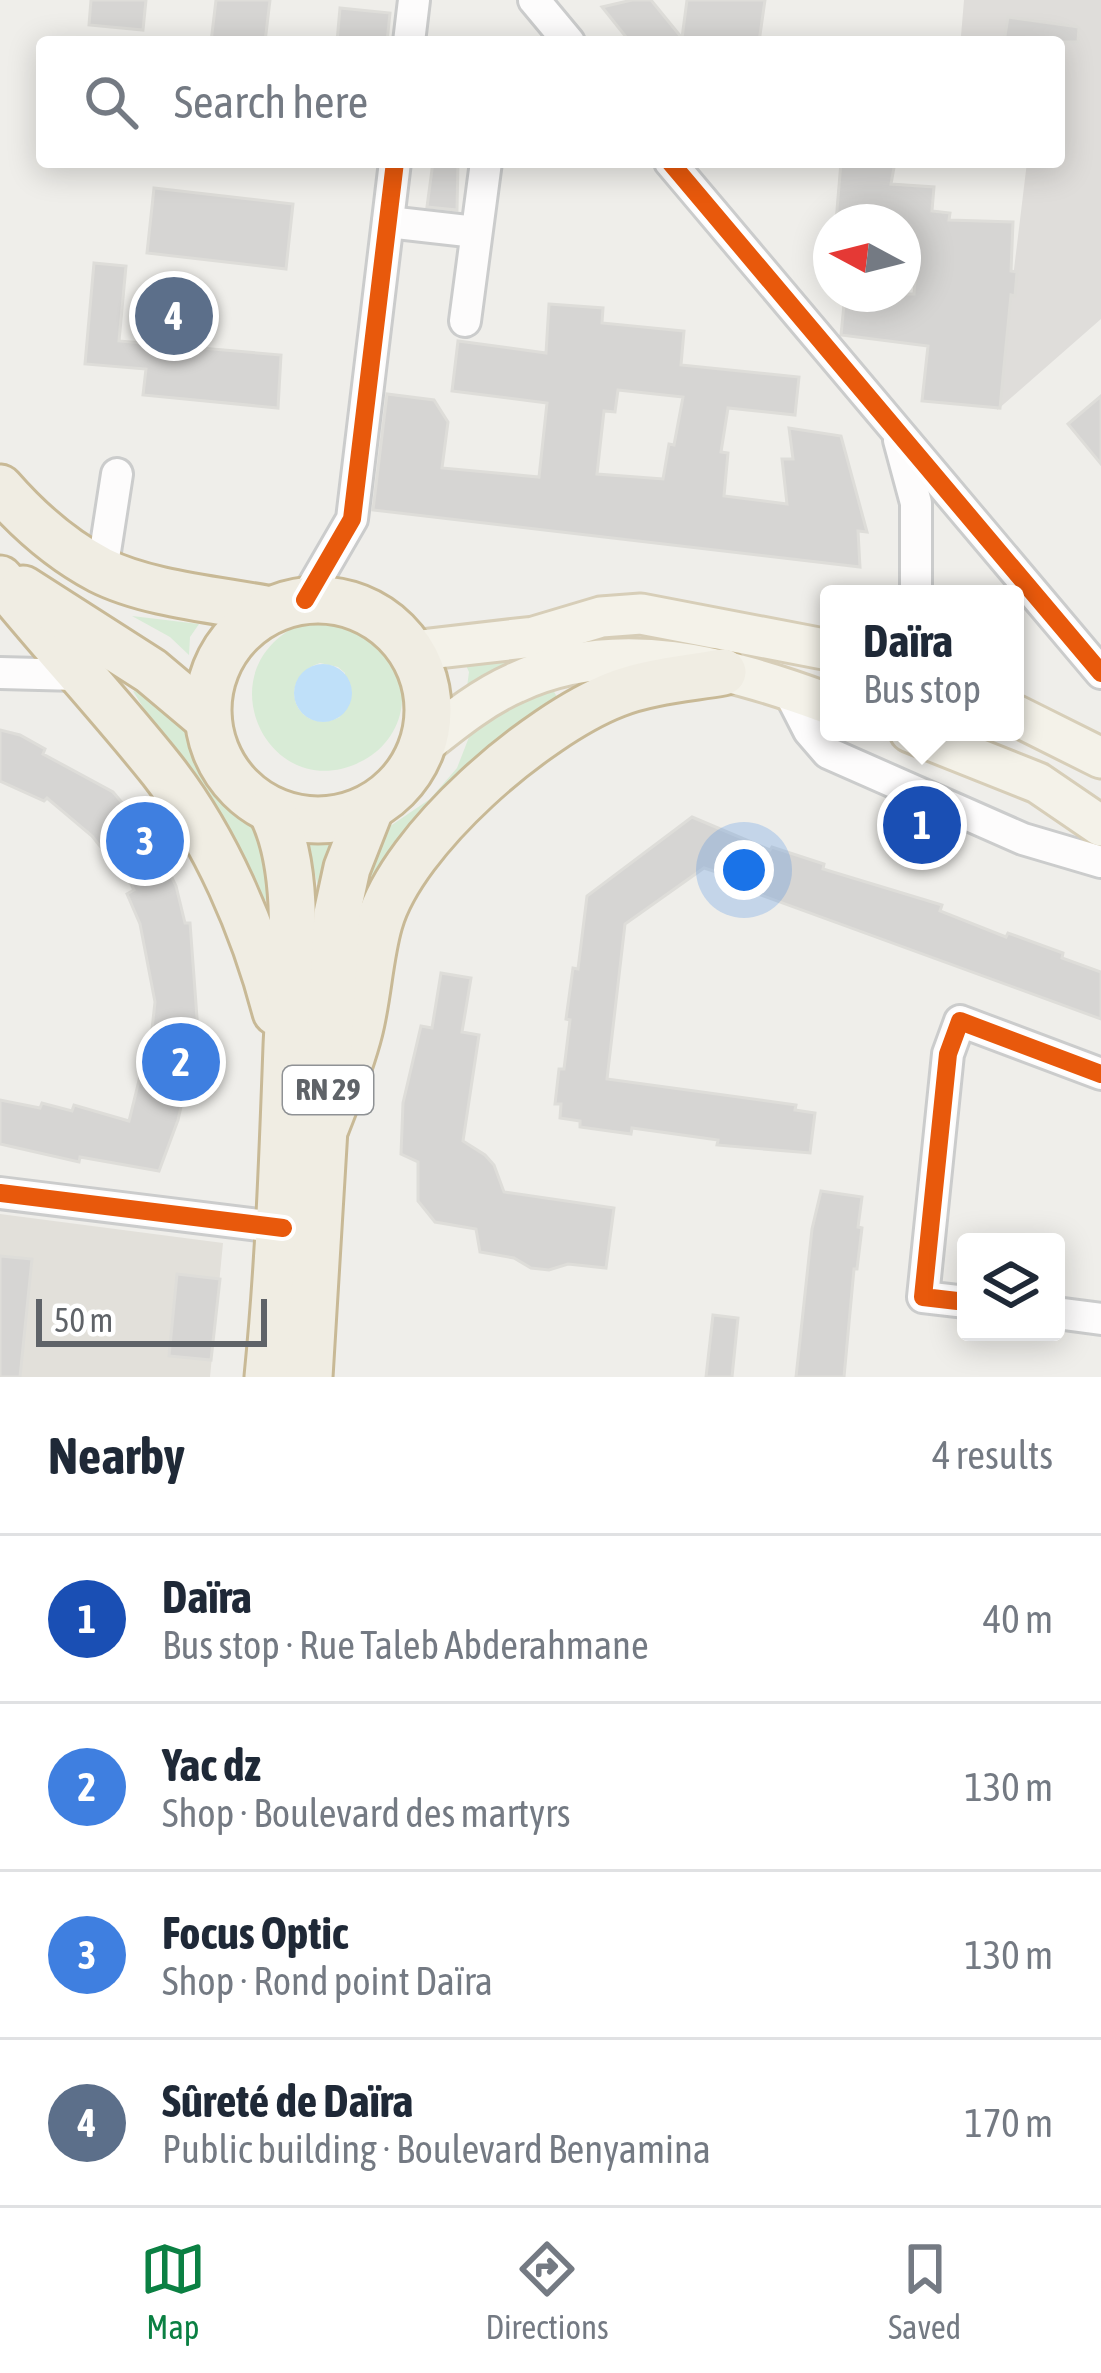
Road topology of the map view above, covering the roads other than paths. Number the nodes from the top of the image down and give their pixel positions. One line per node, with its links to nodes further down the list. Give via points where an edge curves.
1 (414, 0): 3 (street)
2 (534, 0): 4 (street)
3 (410, 36)
4 (564, 36)
5 (394, 168): 8 (street)
6 (485, 168): 9 (street)
7 (675, 168): 11 (street)
8 (388, 222): 9 (street); 17 (street, via 352,519)
9 (476, 232): 10 (street)
10 (465, 322)
11 (897, 433): 15 (street, via 916,502); 22 (street)
12 (117, 474): 14 (street)
13 (0, 488): 14 (highway, via 46,534)
14 (102, 571): 17 (highway, via 163,589)
15 (916, 585)
16 (2, 586): 23 (highway); 26 (highway)
17 (288, 605): 19 (highway, via 336,600 366,610); 26 (highway, via 244,628)
18 (820, 648): 19 (main road, via 641,614)
19 (412, 651): 29 (highway, via 425,681)
20 (723, 672): 24 (main road); 29 (main road, via 618,656 556,667 468,710); 37 (highway, via 619,692 564,719 491,775 421,849 379,922 359,1030)
21 (0, 673): 23 (street)
22 (1101, 673)
23 (78, 675): 26 (highway); 35 (highway, via 164,773 202,833 266,973)
24 (787, 688): 25 (main road); 34 (street, via 828,753 1023,839)
25 (820, 701)
26 (195, 706): 32 (highway, via 228,773)
27 (1024, 720): 30 (main road)
28 (932, 741): 33 (main road, via 1038,784)
29 (424, 745): 31 (highway, via 403,781)
30 (1101, 758)
31 (371, 807): 32 (highway, via 322,821); 37 (highway, RN 29, via 337,914)
32 (271, 810): 35 (highway, RN 29, via 289,888)
33 (1101, 826)
34 (1101, 862)
35 (287, 1054): 39 (highway, RN 29)
36 (1101, 1074): 40 (street, via 960,1021 948,1054 923,1297)
37 (326, 1126): 44 (highway, RN 29)
38 (0, 1193): 39 (street)
39 (283, 1228): 43 (highway, RN 29)
40 (957, 1301)
41 (1065, 1314): 42 (street)
42 (1101, 1318)
43 (268, 1377)
44 (309, 1377)

